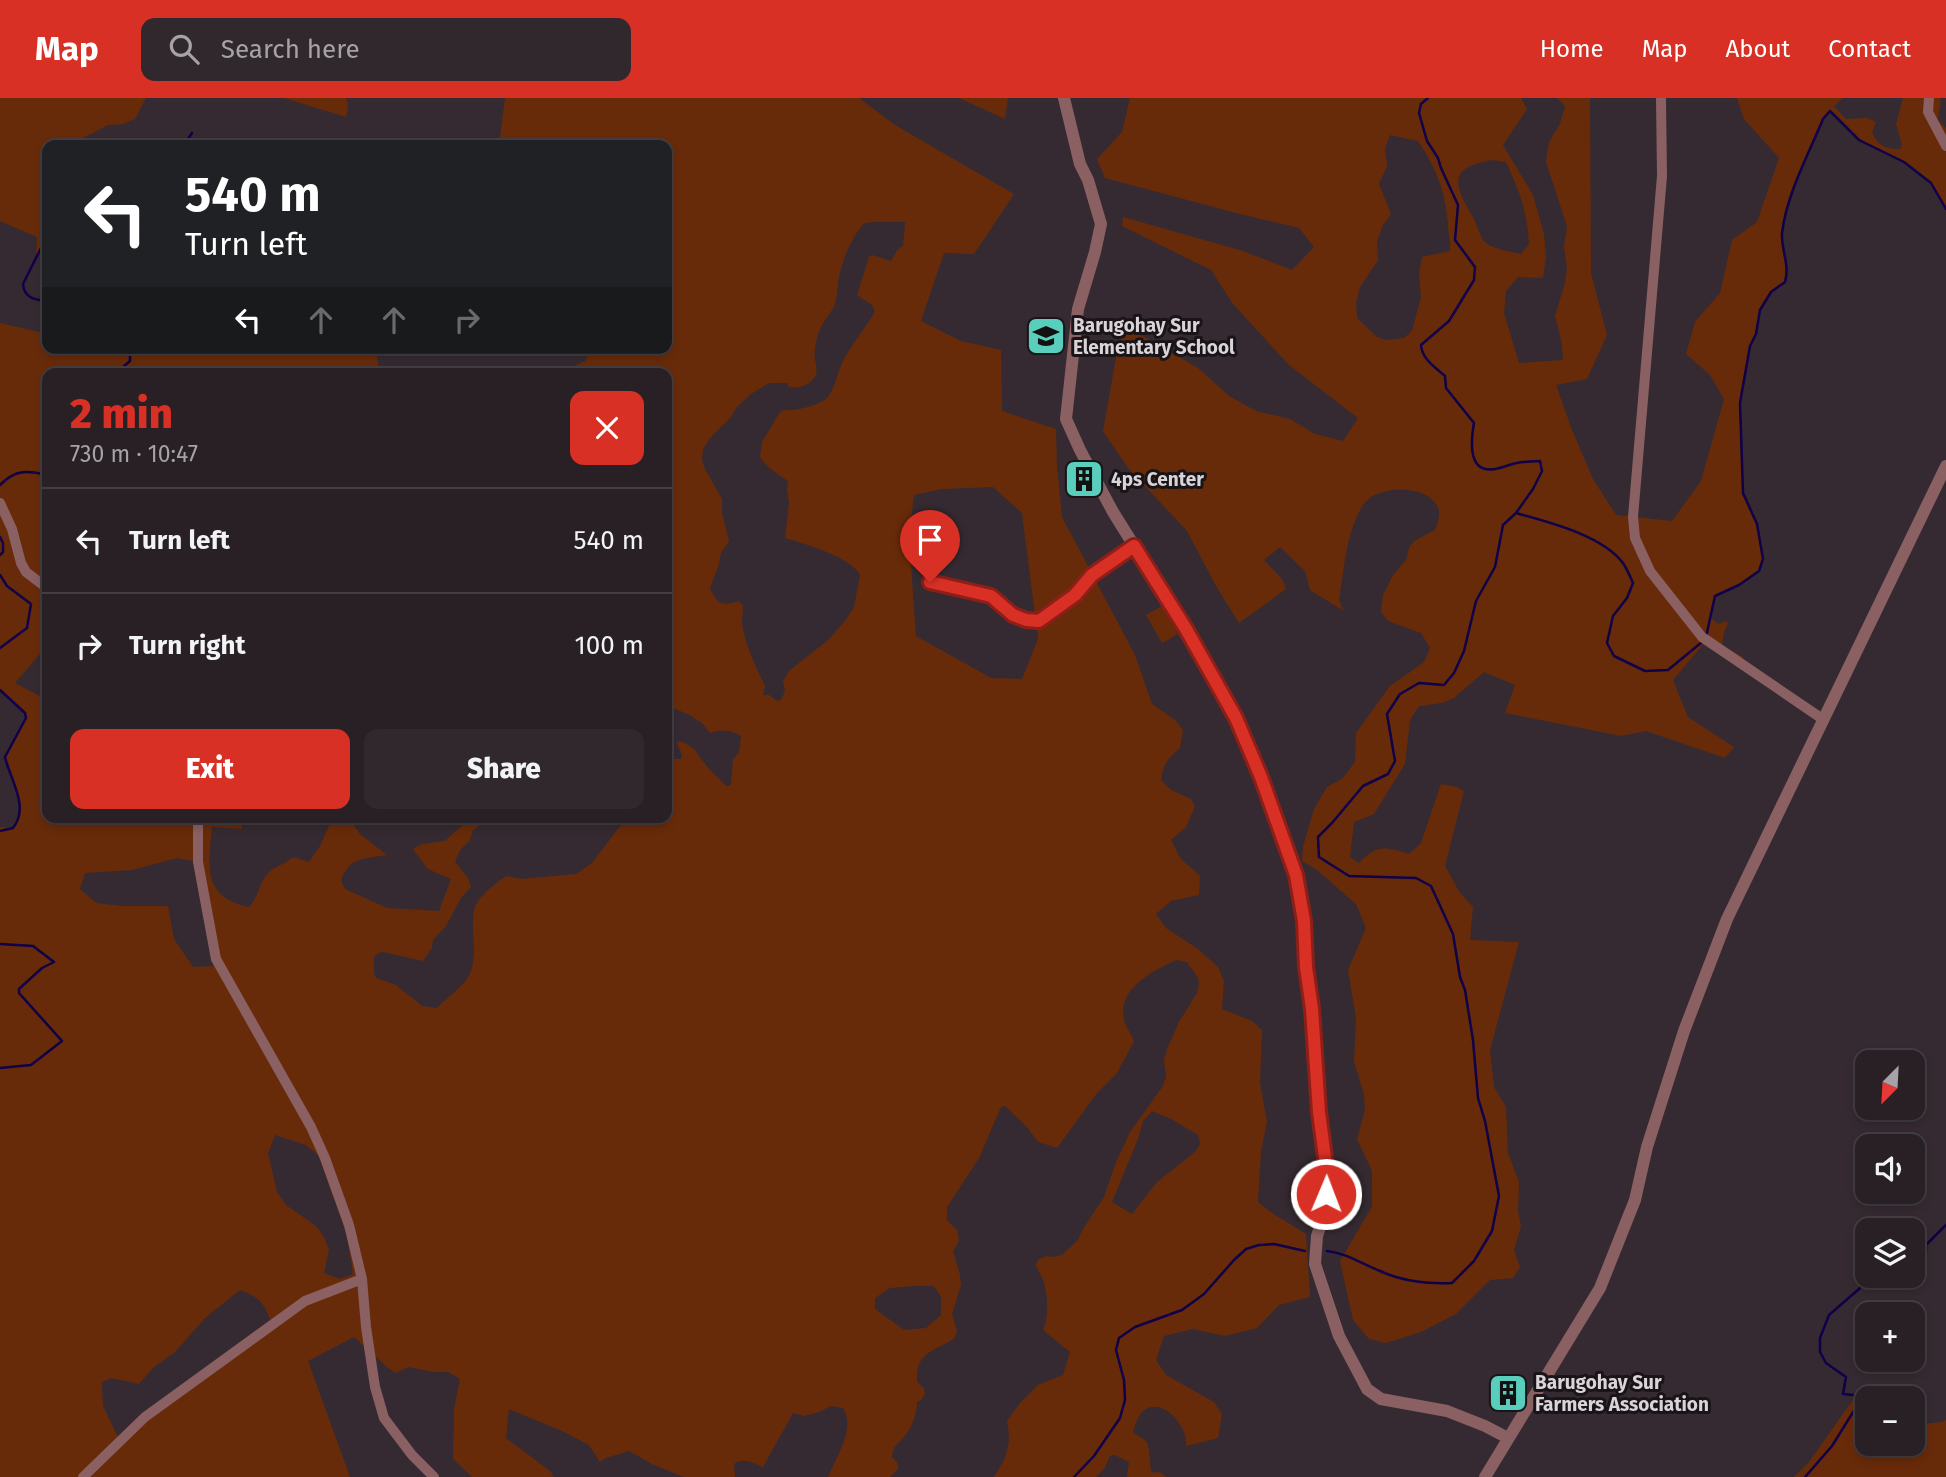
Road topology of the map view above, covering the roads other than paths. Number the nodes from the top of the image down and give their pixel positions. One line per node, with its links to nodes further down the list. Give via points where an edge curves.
1 (1064, 98): 7 (street, via 1101,224 1077,309 1066,419)
2 (1661, 98): 10 (street, via 1662,176 1633,517 1635,538 1650,571 1702,637)
3 (1929, 98): 4 (street, via 1928,112)
4 (1946, 146)
5 (1946, 466): 10 (street)
6 (0, 503): 9 (street, via 21,564)
7 (1134, 546): 8 (street, via 1039,621 1013,615 991,596); 13 (street, via 1236,718 1296,875 1327,1173 1315,1264 1339,1336 1373,1395 1447,1411)
8 (930, 582)
9 (42, 584)
10 (1824, 720): 13 (street, via 1727,919 1684,1031 1635,1199 1600,1288)
11 (198, 823): 12 (street, via 198,862 216,959 326,1157)
12 (362, 1279): 14 (street, via 305,1301 145,1417); 15 (street, via 375,1387 384,1418)
13 (1508, 1438): 16 (street)
14 (83, 1477)
15 (434, 1477)
16 (1485, 1477)

